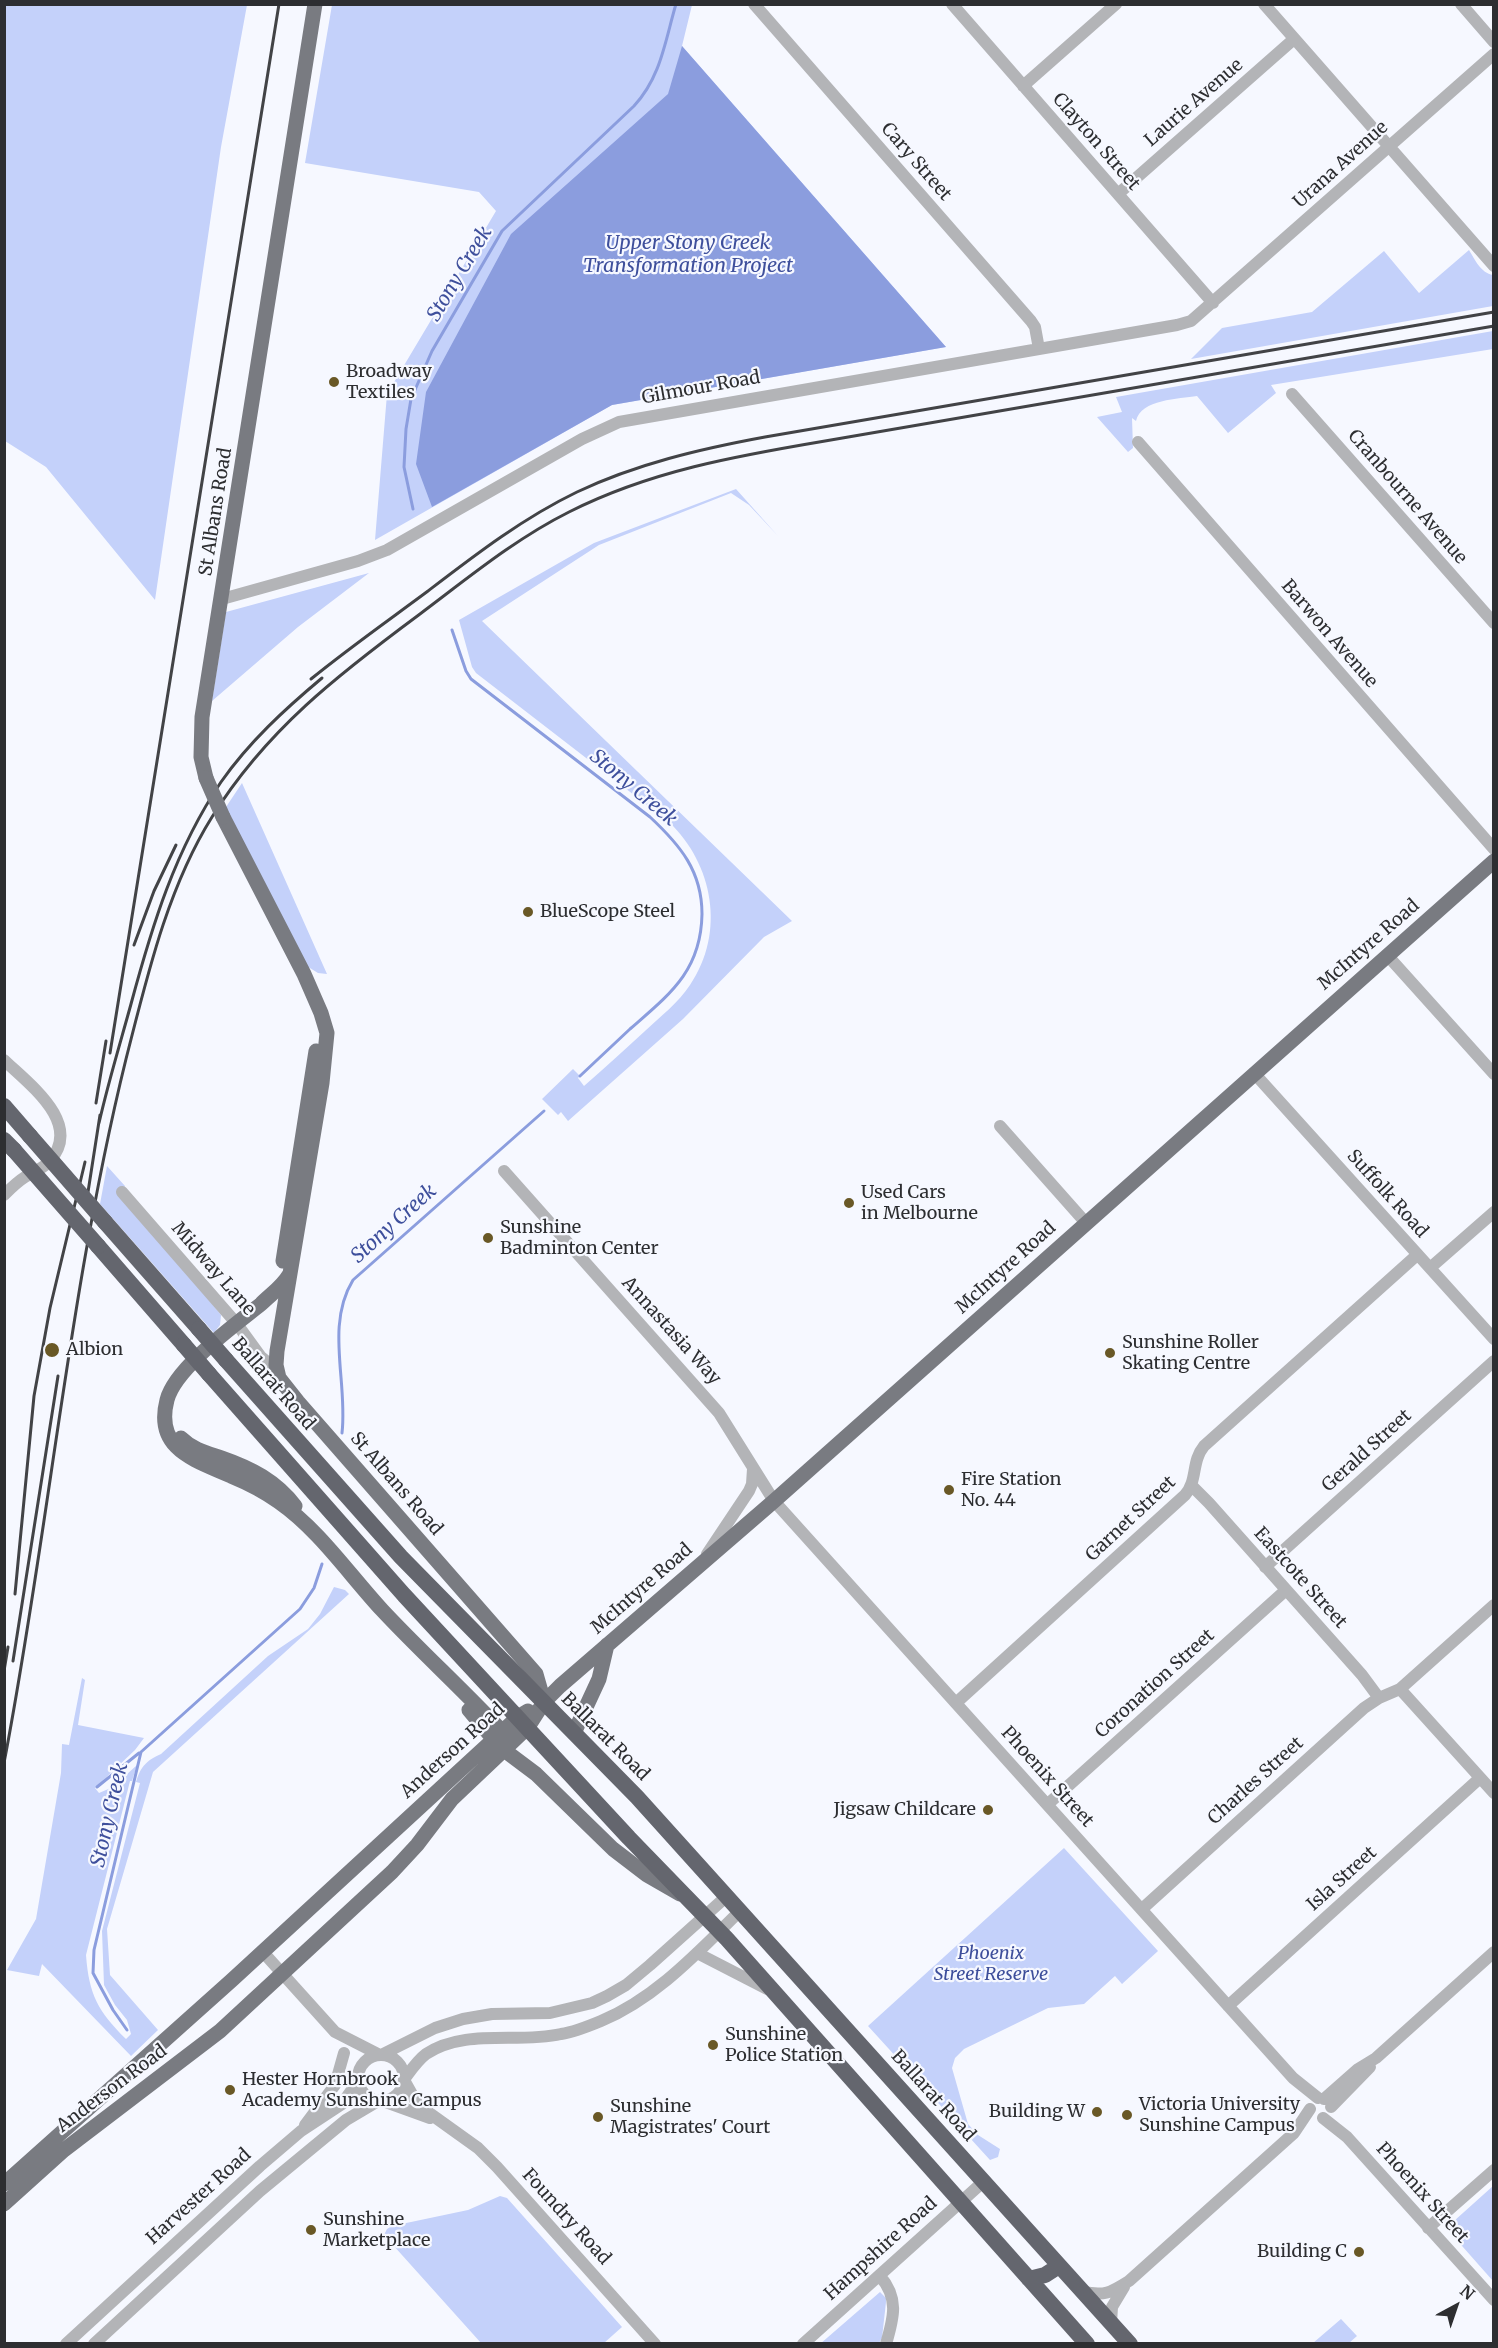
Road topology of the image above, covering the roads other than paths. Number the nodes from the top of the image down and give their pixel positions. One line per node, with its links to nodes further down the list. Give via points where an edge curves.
1 (315, 4): 18 (main road, St Albans Road)
2 (754, 4): 15 (street, Cary Street, via 1031,321)
3 (952, 4): 10 (street, Clayton Street)
4 (1116, 4): 10 (street)
5 (1264, 4): 7 (street)
6 (1461, 4): 8 (street)
7 (1294, 39): 11 (street); 12 (street, Laurie Avenue)
8 (1494, 42)
9 (1494, 54): 11 (street, Urana Avenue)
10 (1023, 86): 12 (street, Clayton Street)
11 (1389, 147): 13 (street); 14 (street, Urana Avenue)
12 (1118, 194): 14 (street, Clayton Street)
13 (1494, 266)
14 (1213, 303): 15 (street, Gilmour Road, via 1187,323)
15 (1039, 349): 18 (street, Gilmour Road, via 619,422 381,553)
16 (1292, 394): 19 (street, Cranbourne Avenue)
17 (1138, 442): 20 (street, Barwon Avenue)
18 (222, 599): 32 (main road, St Albans Road, bridge, via 202,717 201,757 206,778 317,1003 327,1033)
19 (1494, 623)
20 (1494, 849)
21 (1494, 861): 22 (main road, McIntyre Road)
22 (1387, 955): 24 (main road, McIntyre Road); 25 (street)
23 (4, 1060): 30 (street, via 53,1110 61,1128 57,1149 48,1163)
24 (1254, 1073): 34 (main road, McIntyre Road); 35 (street, Suffolk Road)
25 (1494, 1074)
26 (4, 1106): 55 (highway, Ballarat Road, bridge, via 372,1526)
27 (1000, 1126): 34 (street)
28 (9, 1145): 50 (highway, bridge)
29 (504, 1171): 43 (street, Annastasia Way, via 719,1413)
30 (6, 1186)
31 (122, 1192): 39 (street, Midway Lane)
32 (299, 1193): 37 (main road, St Albans Road); 38 (main road, St Albans Road, via 280,1274)
33 (1494, 1212): 36 (street)
34 (1086, 1223): 45 (main road, McIntyre Road)
35 (1417, 1254): 36 (street, Suffolk Road); 44 (street, Garnet Street, via 1204,1446 1195,1462)
36 (1430, 1268): 40 (street, Suffolk Road)
37 (290, 1272): 38 (main road, St Albans Road); 42 (main road, St Albans Road)
38 (263, 1301): 39 (main road, St Albans Road)
39 (237, 1324): 42 (street, Midway Lane); 51 (main road, St Albans Road, via 177,1379 164,1416 170,1438 189,1457 266,1489 304,1521)
40 (1494, 1339)
41 (1494, 1361): 47 (street, Gerald Street)
42 (277, 1370): 55 (main road, St Albans Road, via 285,1387 536,1674)
43 (753, 1469): 45 (street, Annastasia Way); 46 (street, via 749,1491)
44 (1192, 1486): 47 (street, Eastcote Street); 56 (street, Garnet Street)
45 (774, 1501): 46 (main road, McIntyre Road); 56 (street, Phoenix Street)
46 (699, 1567): 52 (main road, McIntyre Road)
47 (1265, 1567): 48 (street, Eastcote Street)
48 (1286, 1590): 54 (street, Eastcote Street); 62 (street, Coronation Street)
49 (1494, 1605): 53 (street, Charles Street)
50 (435, 1628): 51 (main road); 57 (highway)
51 (416, 1644): 59 (main road, St Albans Road)
52 (608, 1645): 55 (main road, McIntyre Road); 58 (main road, via 599,1679)
53 (1400, 1689): 54 (street, Charles Street); 60 (street)
54 (1379, 1698): 65 (street, Charles Street)
55 (544, 1702): 57 (main road, Anderson Road); 58 (highway, Ballarat Road)
56 (957, 1702): 62 (street, Phoenix Street)
57 (523, 1722): 59 (main road, Anderson Road); 64 (highway)
58 (574, 1733): 63 (highway, Ballarat Road)
59 (503, 1741): 64 (main road, St Albans Road, via 622,1857); 69 (main road, Anderson Road); 72 (main road, Anderson Road, via 392,1872)
60 (1480, 1779): 61 (street); 74 (street, Isla Street)
61 (1494, 1793)
62 (1048, 1804): 65 (street, Phoenix Street)
63 (727, 1896): 66 (highway, Ballarat Road); 67 (street)
64 (692, 1901): 67 (highway)
65 (1142, 1909): 74 (street, Phoenix Street)
66 (740, 1911): 68 (street); 85 (highway, Ballarat Road)
67 (705, 1915): 68 (highway); 77 (street, via 626,1985 592,2003 550,2013 463,2019)
68 (719, 1931): 71 (street); 73 (highway)
69 (262, 1951): 72 (street); 86 (main road, Anderson Road)
70 (1494, 1952): 81 (street, via 1376,2058 1358,2069)
71 (697, 1953): 73 (street); 78 (street, via 654,1990 601,2021 561,2034 481,2038 449,2045 424,2056)
72 (283, 1974): 75 (street); 88 (main road, Anderson Road, via 220,2031 64,2150)
73 (776, 1993): 87 (highway)
74 (1228, 2006): 81 (street, Phoenix Street)
75 (335, 2032): 76 (street); 77 (street)
76 (344, 2053): 79 (street); 83 (street, via 335,2085)
77 (380, 2055): 78 (street, via 399,2063); 79 (street, via 364,2063)
78 (405, 2079): 80 (street, via 398,2095); 82 (street, Foundry Road, via 416,2102)
79 (358, 2080): 80 (street, via 363,2093); 83 (street, Harvester Road, via 342,2104)
80 (381, 2101): 82 (street, Foundry Road); 98 (street, Harvester Road, via 339,2125 260,2191)
81 (1321, 2108): 89 (street, Phoenix Street); 93 (street)
82 (442, 2123): 99 (street, Foundry Road, via 497,2167)
83 (301, 2132): 97 (street, Harvester Road)
84 (1494, 2170): 89 (street)
85 (983, 2182): 87 (street, Hampshire Road); 90 (highway, Ballarat Road)
86 (4, 2184)
87 (960, 2203): 91 (street, Hampshire Road); 92 (highway)
88 (4, 2204)
89 (1428, 2228): 95 (street, Phoenix Street)
90 (1059, 2265): 92 (highway, via 1045,2275); 94 (highway, Ballarat Road)
91 (880, 2276): 100 (street, Hampshire Road); 101 (street, via 890,2287 893,2300)
92 (1029, 2279): 102 (highway)
93 (1129, 2282): 94 (street, via 1106,2294); 96 (street, via 1112,2307)
94 (1083, 2292): 96 (highway, Ballarat Road)
95 (1494, 2300)
96 (1111, 2323): 103 (highway, Ballarat Road)
97 (66, 2343)
98 (94, 2343)
99 (654, 2343)
100 (803, 2343)
101 (886, 2343)
102 (1087, 2343)
103 (1130, 2343)

